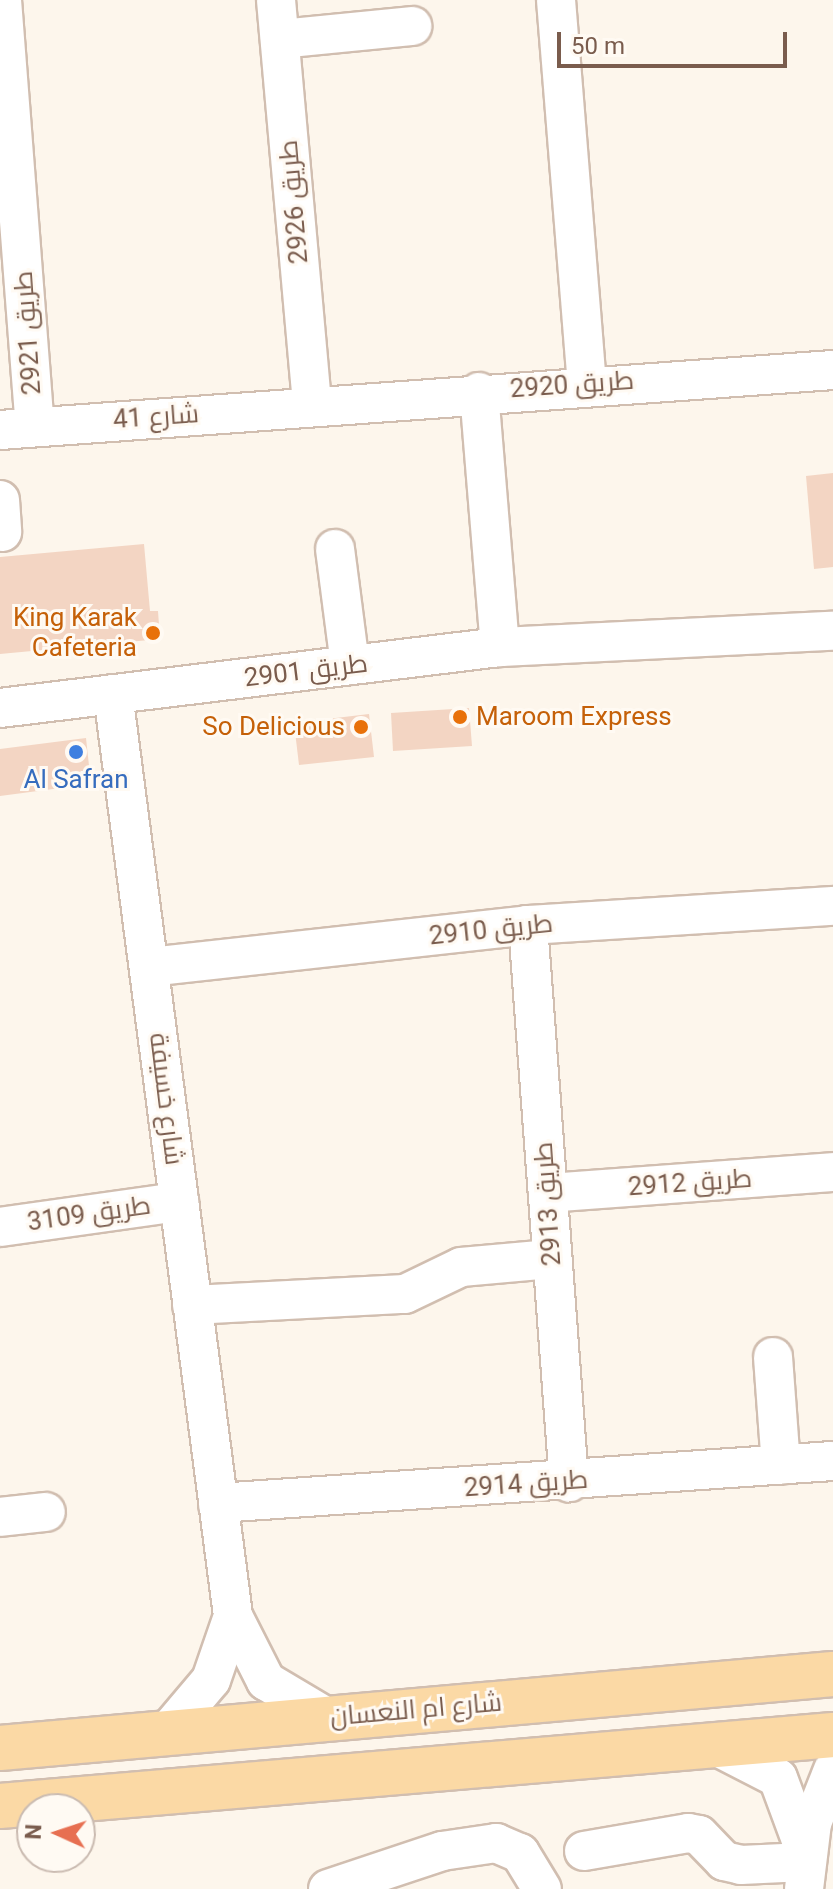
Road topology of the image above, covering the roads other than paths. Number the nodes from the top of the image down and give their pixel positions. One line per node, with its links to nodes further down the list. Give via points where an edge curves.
1 (2, 0): 6 (street, طريق 2921)
2 (276, 0): 5 (street, طريق 2926)
3 (556, 0): 8 (street)
4 (412, 26): 5 (street)
5 (280, 39): 10 (street, طريق 2926)
6 (8, 152): 11 (street, طريق 2921)
7 (833, 370): 8 (street, طريق 2920)
8 (587, 383): 9 (street, طريق 2920)
9 (479, 392): 10 (street, طريق 2920); 14 (street)
10 (312, 405): 11 (street, شارع 41)
11 (17, 428)
12 (335, 549): 15 (street)
13 (833, 631): 14 (street, طريق 2901)
14 (500, 647): 15 (street, طريق 2901)
15 (350, 665): 16 (street, طريق 2901)
16 (113, 694): 17 (street); 20 (street, شارع خسيفة)
17 (0, 708)
18 (833, 906): 19 (street, طريق 2910)
19 (528, 925): 20 (street, طريق 2910); 22 (street, طريق 2913)
20 (149, 967): 23 (street, شارع خسيفة)
21 (833, 1172): 22 (street, طريق 2912)
22 (548, 1193): 25 (street, طريق 2913)
23 (179, 1202): 24 (street, طريق 3109); 26 (street, شارع خسيفة)
24 (0, 1227)
25 (551, 1259): 26 (street, via 449,1272 405,1294); 30 (street, طريق 2913)
26 (192, 1305): 31 (street, شارع خسيفة)
27 (773, 1357): 29 (street)
28 (833, 1461): 29 (street, طريق 2914)
29 (781, 1465): 30 (street, طريق 2914)
30 (569, 1482): 31 (street, طريق 2914)
31 (218, 1503): 34 (street, شارع خسيفة)
32 (46, 1512): 33 (street)
33 (0, 1517)
34 (233, 1616): 36 (street, شارع خسيفة, via 266,1681); 37 (street, شارع خسيفة, via 211,1680)
35 (833, 1674): 36 (main road, شارع ام النعسان)
36 (328, 1718): 37 (main road, شارع ام النعسان)
37 (167, 1732): 40 (main road, شارع ام النعسان)
38 (833, 1735): 39 (main road)
39 (710, 1744): 42 (main road); 44 (street, via 778,1778)
40 (0, 1748)
41 (833, 1770): 44 (street)
42 (0, 1806)
43 (584, 1851): 44 (street, via 688,1833 741,1865)
44 (805, 1867)
45 (328, 1889): 46 (street, via 442,1851 496,1843 520,1853)
46 (542, 1889)

